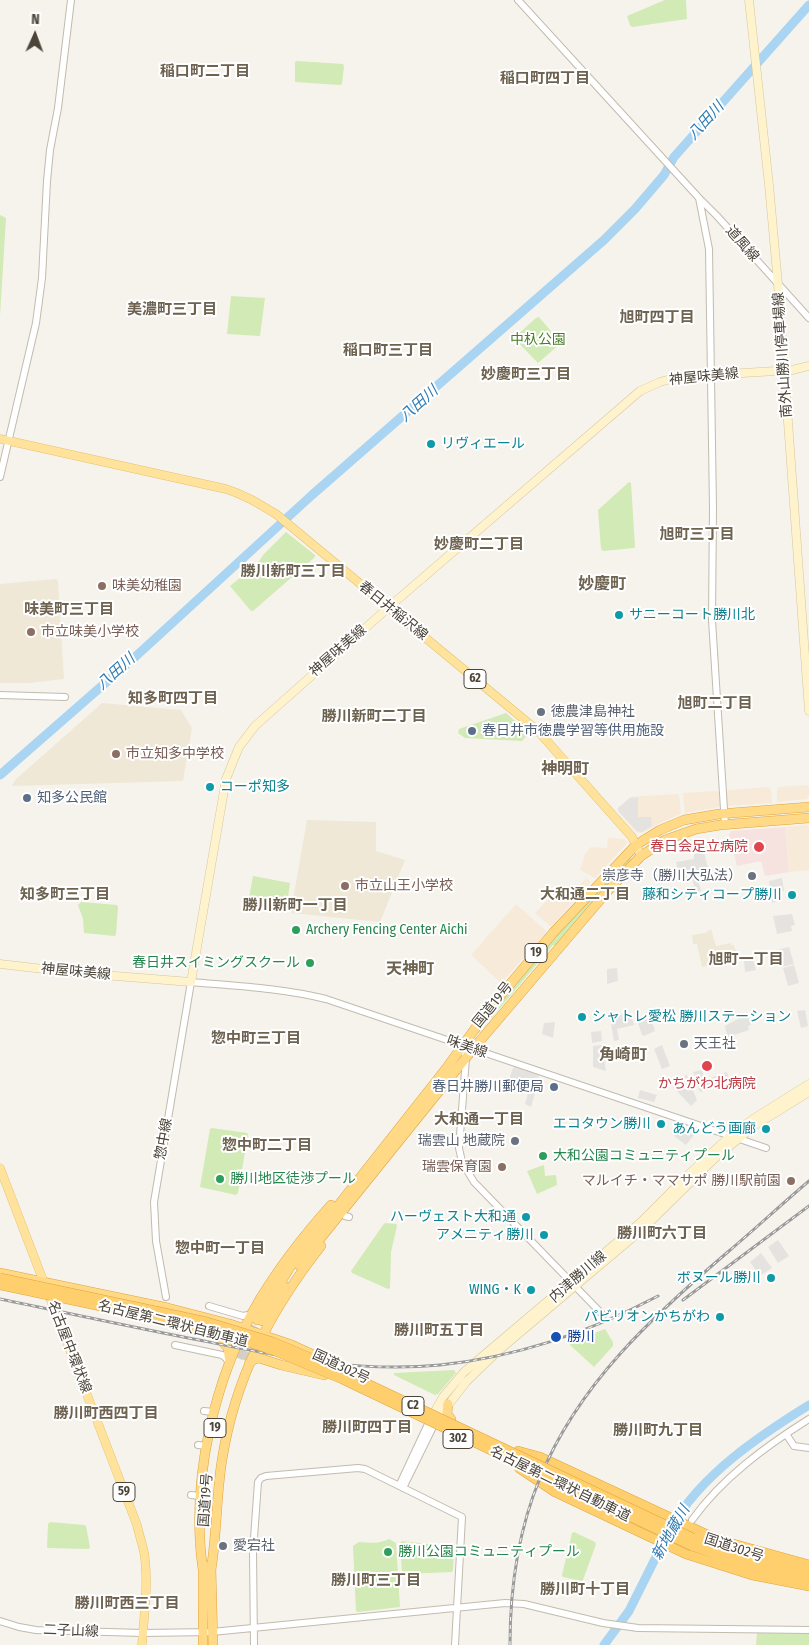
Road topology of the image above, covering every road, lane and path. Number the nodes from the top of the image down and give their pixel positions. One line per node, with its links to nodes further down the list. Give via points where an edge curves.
1 (71, 0): 10 (street, via 48,166 42,278 36,323)
2 (518, 0): 4 (street, 道風線)
3 (749, 0): 5 (main road, 南外山勝川停車場線)
4 (699, 198): 5 (street, 道風線); 9 (street, via 708,249)
5 (778, 284): 6 (street, 道風線); 8 (main road, 南外山勝川停車場線)
6 (809, 318)
7 (809, 366): 8 (main road, 神屋味美線)
8 (784, 370): 9 (main road, 神屋味美線); 15 (main road, 南外山勝川停車場線)
9 (711, 375): 12 (main road, 神屋味美線, via 669,379 640,391); 17 (street, via 712,620)
10 (4, 440): 11 (street); 12 (main road, 春日井稲沢線 / 62, via 226,489 252,500 279,517)
11 (0, 477)
12 (389, 607): 20 (main road, 春日井稲沢線 / 62, via 538,732 610,811); 23 (main road, 神屋味美線, via 273,708 239,748 226,779)
13 (0, 695): 14 (street)
14 (65, 697)
15 (809, 711)
16 (809, 807): 17 (highway, 国道19号 / 19)
17 (724, 813): 19 (street); 20 (highway, 国道19号 / 19, via 676,823)
18 (809, 818): 19 (highway, 国道19号 / 19)
19 (725, 825): 21 (highway, 国道19号 / 19, via 679,834)
20 (636, 845): 21 (main road, 春日井稲沢線 / 62); 24 (highway, 国道19号 / 19, via 553,933)
21 (641, 856): 25 (highway, 国道19号 / 19)
22 (0, 964): 23 (main road, 神屋味美線)
23 (191, 982): 24 (street, 味美線, via 296,992); 38 (street, 惣中線, via 154,1202 156,1241)
24 (462, 1045): 25 (street, 味美線); 26 (street); 31 (highway, 国道19号 / 19)
25 (473, 1049): 26 (highway, 国道19号 / 19); 29 (street, 味美線)
26 (466, 1058): 31 (highway, 国道19号 / 19); 36 (street, via 459,1148 466,1170)
27 (809, 1084): 29 (main road, 内津勝川線, via 754,1119)
28 (809, 1092): 29 (main road, 内津勝川線)
29 (734, 1137): 30 (street, 味美線); 36 (main road, 内津勝川線, via 688,1175)
30 (766, 1148)
31 (381, 1156): 42 (highway, 国道19号 / 19, via 299,1265); 42 (highway, via 347,1216); 42 (highway, via 321,1214 278,1273)
32 (0, 1168): 35 (main road, 名古屋中環状線 / 59)
33 (0, 1273): 35 (highway, 国道302号 / 302)
34 (0, 1278): 60 (highway, 名古屋第二環状自動車道 / C2, bridge, via 207,1322 273,1342 693,1538 754,1560)
35 (43, 1282): 39 (main road, 名古屋中環状線 / 59); 42 (highway, 国道302号 / 302, via 168,1308)
36 (573, 1284): 41 (street); 48 (main road, 内津勝川線, via 497,1352); 49 (main road, 内津勝川線, via 464,1372 451,1386)
37 (0, 1286): 39 (highway, 国道302号 / 302); 62 (highway, 名古屋第二環状自動車道 / C2, bridge, via 184,1324 275,1351 342,1379 692,1546 754,1567)
38 (166, 1297)
39 (50, 1299): 43 (highway, 国道302号 / 302); 70 (main road, 名古屋中環状線 / 59, via 137,1525 144,1552 146,1593)
40 (209, 1306): 42 (street, via 248,1315)
41 (604, 1315)
42 (254, 1332): 43 (highway, 国道302号 / 302); 44 (highway, 国道302号 / 302); 44 (highway, via 271,1332); 46 (highway); 46 (highway); 47 (highway, 国道302号 / 302, via 298,1364)
43 (218, 1336): 46 (highway)
44 (278, 1340): 49 (highway, 国道302号 / 302, via 335,1363)
45 (175, 1345): 46 (street)
46 (239, 1361): 47 (highway, via 260,1358); 61 (highway, 国道19号 / 19, via 220,1409 210,1455 205,1500); 61 (highway, via 209,1412 202,1445 195,1495 200,1553)
47 (324, 1375): 52 (highway, 国道302号 / 302)
48 (448, 1404): 49 (main road, 内津勝川線); 50 (highway, via 447,1414)
49 (437, 1413): 50 (highway, 国道302号 / 302); 52 (main road, 内津勝川線)
50 (451, 1419): 55 (highway, 国道302号 / 302)
51 (809, 1419): 53 (street)
52 (430, 1426): 56 (highway, 国道302号 / 302); 57 (street)
53 (786, 1434): 54 (street, via 794,1446); 59 (street, via 715,1493)
54 (809, 1448)
55 (518, 1451): 58 (highway, 国道302号 / 302); 60 (highway, via 540,1457 686,1526)
56 (519, 1468): 58 (highway, 国道302号 / 302, via 623,1518); 63 (highway, via 555,1492 686,1554 752,1575)
57 (401, 1487): 64 (street, via 462,1516); 66 (street, via 358,1468 261,1478 258,1482 253,1552)
58 (662, 1520): 60 (highway, 国道302号 / 302, bridge, via 732,1549)
59 (692, 1520)
60 (809, 1568)
61 (207, 1570): 68 (highway, 国道19号 / 19); 69 (highway, 国道19号 / 19)
62 (809, 1578)
63 (809, 1586)
64 (456, 1608): 66 (street, 二子山線); 67 (street, 二子山線, via 524,1604 630,1627); 75 (street)
65 (0, 1621): 70 (street, 二子山線, via 36,1630)
66 (252, 1628): 69 (street, 二子山線); 74 (street)
67 (809, 1630)
68 (202, 1632): 69 (street, 二子山線); 70 (street, 二子山線); 72 (highway, 国道19号 / 19)
69 (212, 1632): 73 (highway, 国道19号 / 19)
70 (143, 1633): 71 (main road, 名古屋中環状線 / 59)
71 (142, 1645)
72 (203, 1645)
73 (212, 1645)
74 (254, 1645)
75 (455, 1645)

